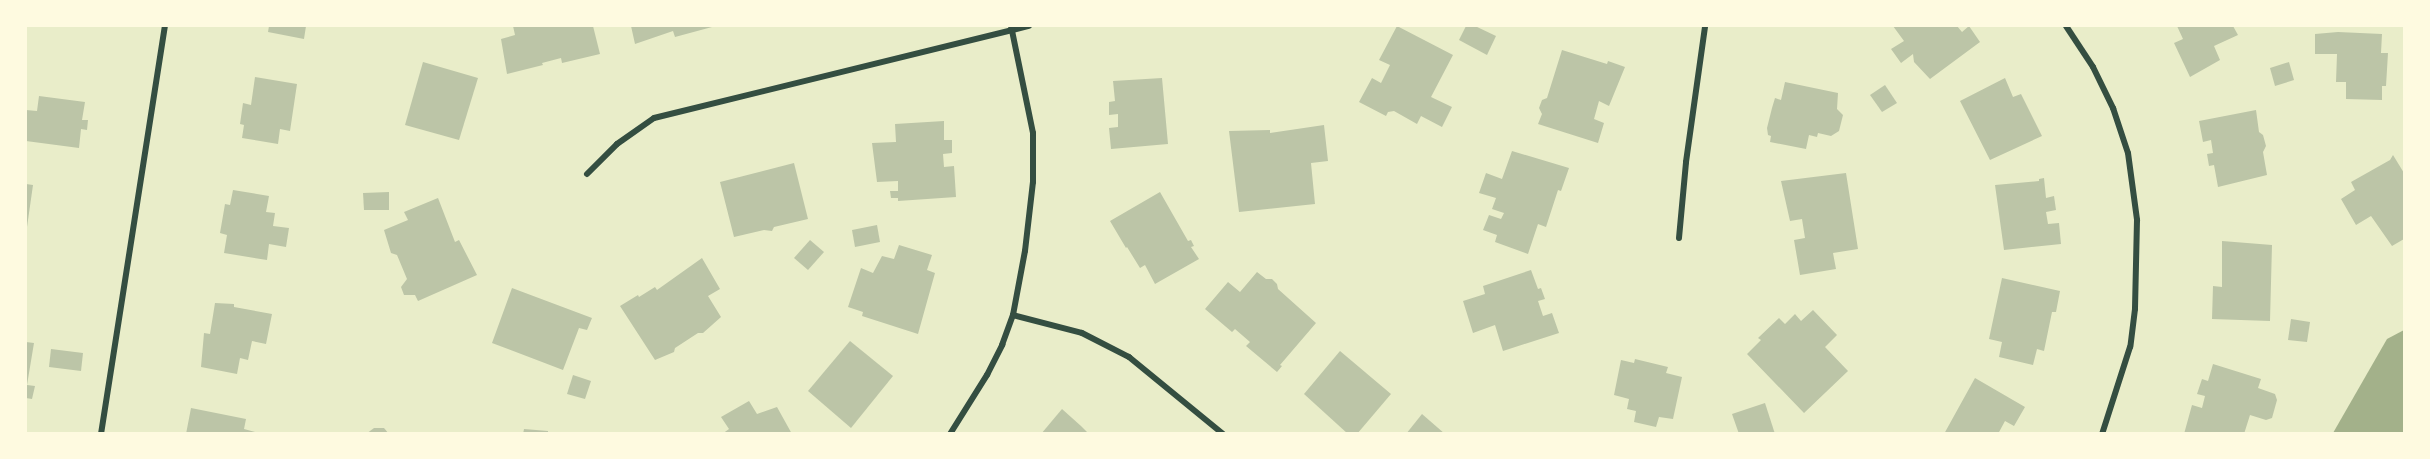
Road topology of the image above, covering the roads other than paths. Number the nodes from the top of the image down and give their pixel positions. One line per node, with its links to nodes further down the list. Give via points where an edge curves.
1 (165, 26): 9 (street)
2 (1029, 26): 5 (street)
3 (1705, 26): 7 (street)
4 (2066, 26): 12 (street, via 2114,108 2128,153 2137,220 2130,347)
5 (1011, 27): 6 (street, via 654,117 617,144); 8 (street, via 1033,133 1025,251)
6 (587, 174)
7 (1679, 238)
8 (1013, 315): 10 (street, via 987,375); 11 (street, via 1082,333 1129,357)
9 (101, 434)
10 (950, 434)
11 (1223, 434)
12 (2102, 434)

